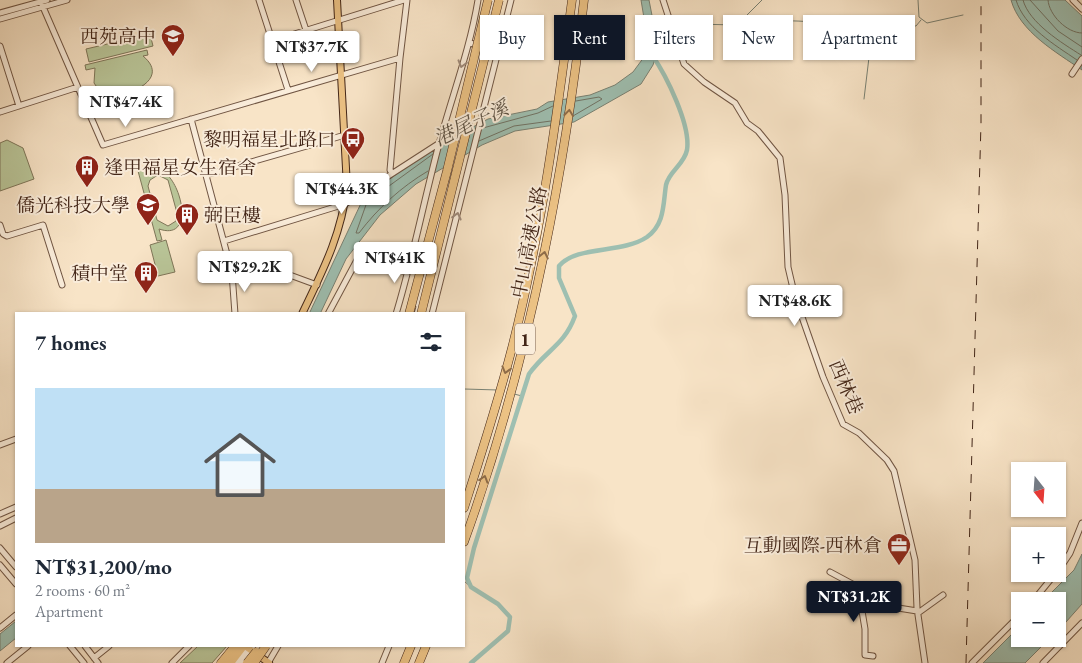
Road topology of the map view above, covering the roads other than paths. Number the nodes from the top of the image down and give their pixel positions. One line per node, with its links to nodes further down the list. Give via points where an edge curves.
1 (47, 0): 15 (street)
2 (67, 0): 15 (street)
3 (259, 0): 23 (street)
4 (296, 0): 22 (street)
5 (338, 0): 21 (main road)
6 (405, 0): 21 (street); 27 (street)
7 (478, 0): 24 (street)
8 (488, 0): 54 (highway, bridge)
9 (496, 0): 18 (street); 57 (highway, bridge)
10 (511, 0): 19 (street)
11 (572, 0): 61 (highway, 中山高速公路 / 1, one-way to 61, via 538,223 512,346 494,416)
12 (584, 0): 67 (highway, 中山高速公路 / 1, one-way to 12, via 512,393 550,227 567,131)
13 (663, 0): 78 (street, 西林巷, via 684,64 735,103 747,123 758,131 780,158 785,195 787,262 795,297 843,424 859,433 892,466 915,560)
14 (1073, 0): 16 (street)
15 (41, 3): 17 (street); 20 (street); 33 (street)
16 (1082, 9)
17 (0, 14)
18 (492, 15)
19 (508, 15)
20 (0, 19)
21 (338, 21): 22 (street); 31 (main road)
22 (306, 30): 23 (street)
23 (272, 41): 34 (street)
24 (468, 43): 25 (street); 40 (street, one-way to 40)
25 (480, 45)
26 (0, 46): 35 (street)
27 (400, 58): 31 (street); 41 (street)
28 (1082, 59): 32 (street)
29 (480, 60): 38 (street)
30 (497, 60): 58 (street, one-way to 30)
31 (342, 74): 34 (street); 39 (main road)
32 (1072, 74)
33 (78, 87): 35 (street); 37 (street, via 104,145)
34 (288, 90): 37 (street)
35 (19, 106): 36 (street)
36 (0, 112)
37 (191, 118): 42 (street)
38 (462, 133): 55 (street, bridge); 56 (street, bridge)
39 (345, 135): 42 (street); 43 (main road)
40 (439, 144): 41 (street); 46 (street)
41 (392, 173): 43 (street)
42 (206, 175): 45 (street)
43 (345, 204): 45 (street); 49 (main road, via 337,238)
44 (0, 225): 48 (street, via 7,236 43,225)
45 (224, 241): 47 (street)
46 (408, 272): 52 (street, via 357,260); 53 (street)
47 (232, 273): 49 (street, via 274,268); 50 (street)
48 (62, 285)
49 (317, 285): 51 (main road)
50 (235, 312)
51 (303, 312)
52 (329, 312)
53 (397, 312)
54 (410, 312)
55 (415, 312)
56 (416, 312)
57 (421, 312)
58 (433, 312)
59 (15, 439): 60 (street)
60 (0, 445)
61 (465, 505)
62 (15, 507): 63 (street)
63 (0, 514)
64 (15, 518): 66 (street)
65 (1082, 523): 69 (street)
66 (0, 526)
67 (465, 539)
68 (0, 548): 71 (street)
69 (1066, 558)
70 (0, 565): 74 (street)
71 (15, 566)
72 (830, 572): 77 (street, via 856,585)
73 (1048, 582): 75 (street)
74 (15, 583)
75 (1040, 592)
76 (942, 596): 78 (street)
77 (861, 602): 78 (street); 97 (street, via 865,655)
78 (918, 612): 114 (street, 西林巷)
79 (15, 616): 82 (street)
80 (1082, 623): 116 (street)
81 (1011, 624): 115 (street)
82 (0, 628)
83 (27, 647): 99 (street)
84 (71, 647): 100 (street)
85 (85, 647): 98 (street)
86 (108, 647): 98 (street)
87 (188, 647): 102 (street)
88 (230, 647): 103 (street)
89 (234, 647): 104 (highway)
90 (248, 647): 105 (highway); 106 (street); 107 (street); 110 (main road)
91 (258, 647): 108 (highway, bridge)
92 (265, 647): 109 (highway, bridge)
93 (277, 647): 110 (street)
94 (389, 647): 111 (street)
95 (411, 647): 112 (highway)
96 (426, 647): 113 (highway)
97 (873, 656)
98 (94, 658): 101 (street)
99 (7, 663)
100 (84, 663)
101 (98, 663)
102 (172, 663)
103 (217, 663)
104 (221, 663)
105 (230, 663)
106 (236, 663)
107 (240, 663)
108 (247, 663)
109 (254, 663)
110 (268, 663)
111 (382, 663)
112 (404, 663)
113 (419, 663)
114 (925, 663)
115 (972, 663)
116 (1043, 663)

